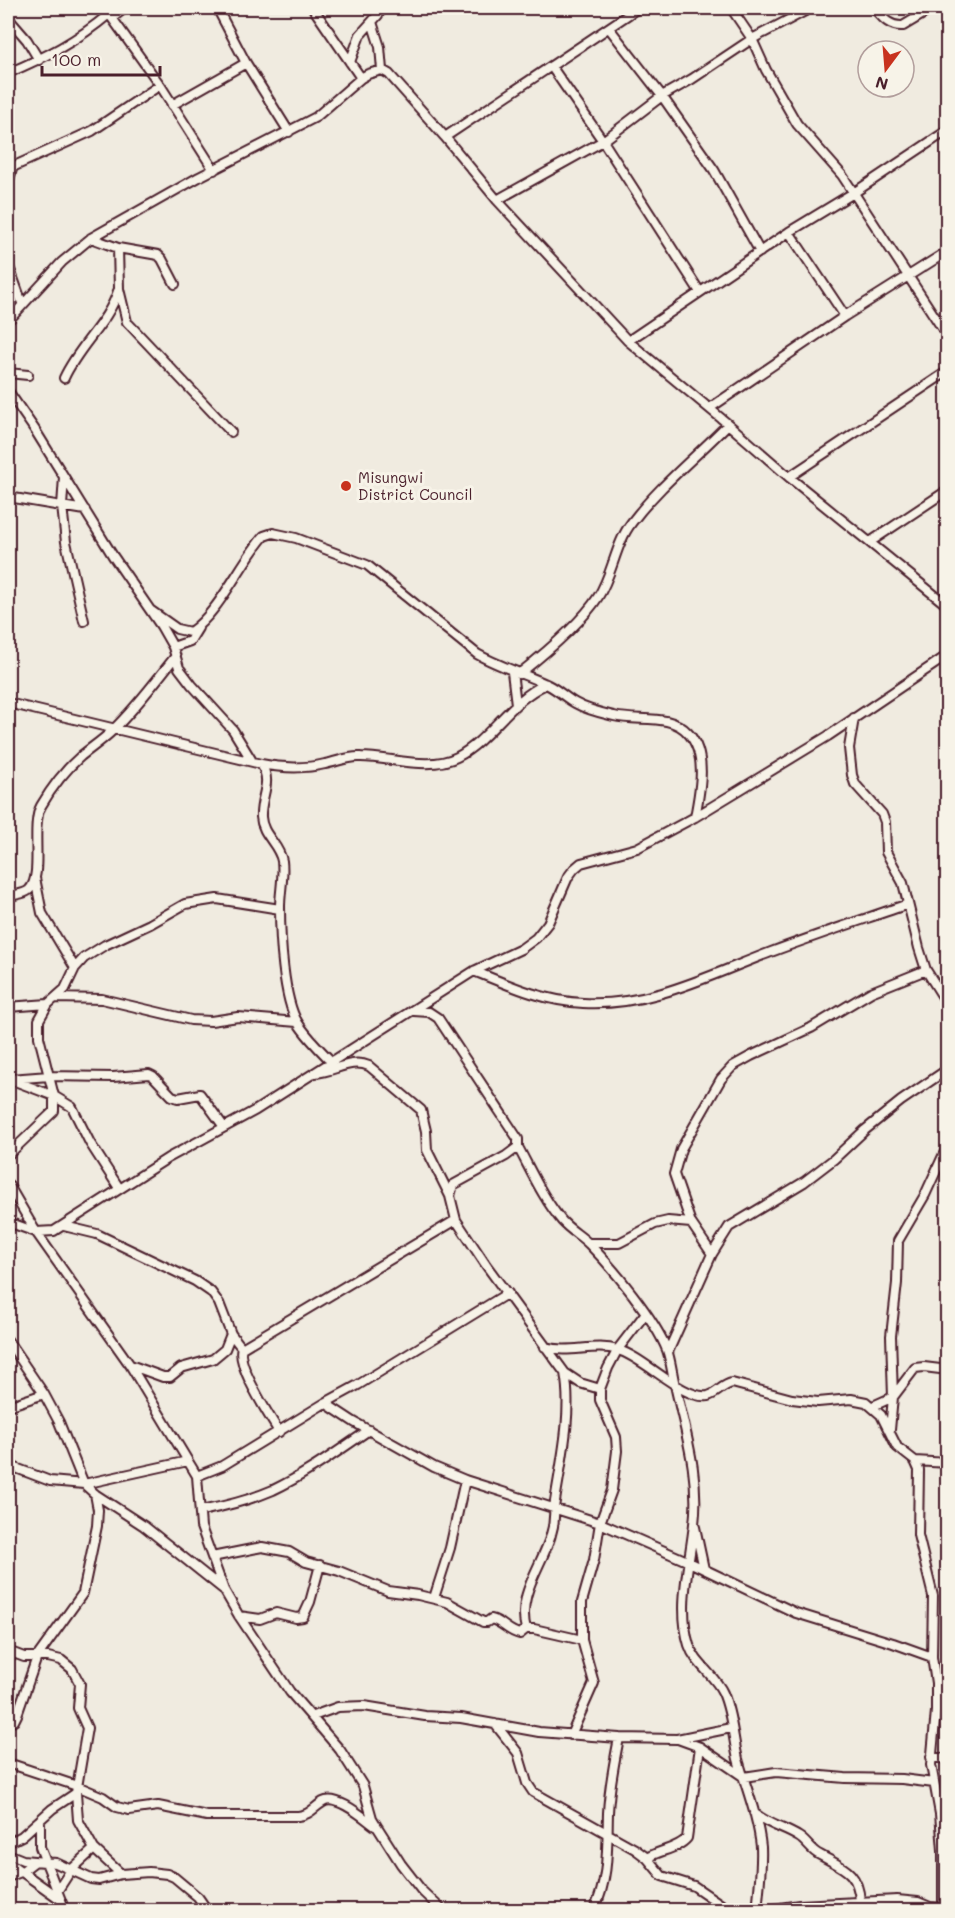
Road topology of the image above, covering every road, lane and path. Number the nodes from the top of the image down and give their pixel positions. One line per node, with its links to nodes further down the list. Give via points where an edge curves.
1 (102, 8): 11 (street)
2 (125, 8): 11 (street)
3 (313, 8): 17 (street)
4 (382, 8): 13 (street)
5 (638, 8): 14 (street)
6 (731, 8): 15 (street)
7 (811, 8): 15 (street)
8 (874, 8): 9 (street, via 899,27)
9 (933, 8)
10 (220, 10): 18 (street)
11 (111, 16): 16 (street); 23 (street)
12 (8, 18): 16 (street)
13 (372, 22): 17 (street, via 360,35); 20 (street)
14 (609, 28): 19 (street); 24 (street)
15 (752, 39): 24 (street); 33 (street, via 798,124)
16 (39, 60): 21 (street)
17 (350, 62): 22 (street)
18 (246, 63): 25 (street); 27 (street)
19 (551, 66): 28 (street); 29 (street)
20 (382, 70): 22 (street); 28 (street)
21 (8, 73)
22 (361, 78): 27 (street, via 316,117)
23 (160, 86): 25 (street); 30 (street, via 92,130)
24 (662, 96): 29 (street); 39 (street, via 714,170)
25 (172, 105): 31 (street)
26 (948, 130): 33 (street)
27 (289, 132): 31 (street)
28 (445, 137): 34 (street)
29 (603, 141): 34 (street); 44 (street)
30 (10, 168): 32 (street)
31 (214, 170): 36 (street)
32 (8, 183)
33 (855, 192): 35 (street); 41 (street)
34 (497, 200): 49 (street)
35 (789, 232): 39 (street); 46 (street)
36 (91, 238): 37 (street); 45 (street)
37 (118, 248): 42 (street, via 158,255); 43 (street)
38 (948, 251): 41 (street)
39 (760, 252): 44 (street)
40 (8, 264): 45 (street)
41 (908, 274): 46 (street); 48 (street)
42 (175, 284)
43 (119, 289): 53 (street, via 114,305 76,355); 57 (street, via 127,322)
44 (700, 292): 49 (street)
45 (22, 303): 47 (street)
46 (845, 316): 55 (street)
47 (8, 321)
48 (948, 337)
49 (628, 341): 55 (street)
50 (948, 371): 59 (street)
51 (8, 373): 52 (street)
52 (28, 375)
53 (64, 378)
54 (8, 391): 58 (street)
55 (710, 408): 56 (street)
56 (728, 424): 59 (street); 72 (street, via 659,488 630,524 602,591 586,614 540,657)
57 (231, 432)
58 (64, 477): 62 (street); 63 (street)
59 (789, 477): 64 (street)
60 (948, 490): 64 (street)
61 (8, 497): 62 (street)
62 (62, 506): 63 (street); 67 (street)
63 (85, 510): 66 (street)
64 (870, 542): 65 (street)
65 (948, 606)
66 (150, 610): 68 (street, via 177,630 190,632); 69 (street)
67 (84, 621)
68 (198, 626): 69 (street, via 190,641); 72 (street, via 258,543 273,533 313,543 367,565 477,654)
69 (173, 647): 71 (street)
70 (948, 655): 76 (street)
71 (175, 657): 77 (street); 78 (street, via 192,686 233,730)
72 (516, 673): 73 (street); 75 (street)
73 (546, 684): 75 (street); 80 (street, via 575,703 600,713 630,720 664,720 688,732 696,744 700,766)
74 (8, 703): 77 (street)
75 (516, 704): 79 (street, via 472,748 456,758 426,763 360,756 307,767)
76 (854, 718): 80 (street); 85 (street, via 849,748 852,775 855,784 882,814 886,852 903,883)
77 (115, 729): 78 (street); 81 (street, via 64,772 41,806 36,819)
78 (252, 761): 79 (street)
79 (261, 764): 86 (street, via 267,777 263,826 280,852 282,863)
80 (695, 817): 89 (street, via 637,848 581,863 568,877 552,916 536,938)
81 (35, 876): 82 (street); 84 (street)
82 (22, 894): 83 (street); 84 (street)
83 (8, 897)
84 (39, 901): 87 (street, via 42,913)
85 (908, 904): 88 (street); 89 (street, via 659,995 583,1003 561,1000)
86 (280, 909): 87 (street, via 217,899 184,904 105,945); 95 (street, via 284,972)
87 (75, 968): 90 (street)
88 (926, 970): 92 (street); 111 (street, via 871,992 811,1028 733,1066 712,1093 675,1165 676,1185)
89 (474, 971): 94 (street)
90 (56, 998): 91 (street); 95 (street, via 102,999 191,1020 238,1017)
91 (48, 1004): 93 (street); 99 (street, via 38,1026)
92 (948, 1005)
93 (8, 1007)
94 (414, 1011): 96 (street); 104 (street, via 429,1012 438,1018 514,1132)
95 (297, 1022): 96 (street)
96 (331, 1062): 98 (street)
97 (948, 1069): 117 (street, via 901,1101 804,1182 729,1227)
98 (314, 1073): 102 (street); 108 (street, via 361,1063 421,1110 427,1150)
99 (49, 1076): 100 (street); 101 (street); 102 (street, via 149,1074 172,1096 200,1094)
100 (9, 1078): 101 (street)
101 (54, 1096): 105 (street, via 54,1111); 107 (street, via 72,1107)
102 (224, 1127): 107 (street)
103 (948, 1145): 132 (street, via 896,1247 897,1283 891,1336)
104 (518, 1147): 108 (street, via 453,1185); 116 (street, via 553,1209)
105 (8, 1155)
106 (8, 1184): 115 (street)
107 (119, 1188): 112 (street)
108 (450, 1196): 109 (street)
109 (456, 1220): 118 (street); 123 (street)
110 (8, 1222): 114 (street)
111 (691, 1223): 116 (street, via 668,1221 619,1243); 117 (street)
112 (64, 1226): 115 (street); 120 (street, via 97,1234 195,1281 219,1303)
113 (8, 1227): 114 (street)
114 (18, 1227): 115 (street)
115 (36, 1232): 126 (street)
116 (588, 1243): 119 (street)
117 (712, 1254): 125 (street)
118 (508, 1293): 122 (street); 133 (street)
119 (645, 1314): 124 (street); 125 (street)
120 (231, 1334): 123 (street); 126 (street, via 225,1349 213,1359 181,1368 170,1377)
121 (8, 1341): 131 (street)
122 (545, 1347): 124 (street, via 563,1351); 128 (street)
123 (242, 1348): 138 (street, via 239,1354 243,1367)
124 (618, 1349): 129 (street); 130 (street)
125 (668, 1352): 129 (street)
126 (130, 1365): 139 (street)
127 (948, 1370): 132 (street, via 915,1368)
128 (565, 1372): 130 (street, via 580,1383); 147 (street, via 568,1407)
129 (675, 1385): 135 (street, via 702,1396 732,1383 792,1399 859,1400); 150 (street, via 694,1469)
130 (600, 1389): 149 (street, via 617,1451 612,1490)
131 (44, 1394): 134 (street); 145 (street)
132 (893, 1397): 135 (street); 137 (street)
133 (325, 1403): 136 (street); 138 (street)
134 (8, 1406)
135 (873, 1406): 137 (street)
136 (369, 1430): 144 (street, via 416,1458); 148 (street, via 274,1489)
137 (890, 1430): 140 (street, via 897,1447)
138 (279, 1432): 143 (street, via 222,1466)
139 (188, 1461): 143 (street); 145 (street)
140 (915, 1461): 141 (street); 162 (street, via 920,1485 918,1535 933,1596)
141 (948, 1463)
142 (8, 1465): 145 (street, via 50,1481)
143 (197, 1476): 148 (street)
144 (465, 1480): 147 (street); 156 (street)
145 (84, 1484): 146 (street)
146 (95, 1494): 155 (street, via 144,1526); 161 (street, via 98,1526 83,1593)
147 (554, 1508): 149 (street); 158 (street, via 551,1539 525,1598)
148 (201, 1511): 151 (street, via 201,1527)
149 (600, 1523): 152 (street); 159 (street, via 582,1602)
150 (694, 1524): 152 (street); 154 (street)
151 (212, 1557): 153 (street, via 262,1547 289,1552); 155 (street)
152 (687, 1561): 154 (street); 166 (street, via 685,1612 690,1646 723,1693)
153 (320, 1565): 156 (street, via 388,1591); 157 (street, via 303,1617 276,1613 260,1618)
154 (704, 1569): 162 (street, via 796,1613)
155 (224, 1590): 157 (street)
156 (434, 1598): 158 (street, via 483,1622 497,1620 514,1633)
157 (239, 1616): 163 (street, via 290,1692)
158 (526, 1629): 159 (street)
159 (582, 1640): 167 (street, via 594,1683)
160 (8, 1651): 161 (street)
161 (37, 1657): 164 (street, via 17,1715); 176 (street, via 62,1660 80,1684 78,1708 87,1728)
162 (932, 1657): 171 (street, via 936,1711)
163 (313, 1716): 165 (street, via 338,1707 364,1706); 179 (street, via 363,1786)
164 (8, 1724)
165 (495, 1725): 167 (street); 180 (street, via 518,1753 526,1783 533,1792)
166 (732, 1728): 169 (street); 174 (street)
167 (571, 1735): 168 (street)
168 (619, 1738): 169 (street); 180 (street, via 609,1802)
169 (677, 1738): 170 (street)
170 (700, 1747): 174 (street); 185 (street, via 687,1838)
171 (931, 1757): 172 (street); 175 (street)
172 (948, 1758)
173 (8, 1763): 176 (street)
174 (744, 1777): 175 (street, via 776,1772); 177 (street)
175 (934, 1783): 181 (street)
176 (77, 1789): 178 (street); 179 (street, via 103,1797 122,1809 158,1806 207,1816 303,1816 328,1800 354,1810); 183 (street, via 78,1820)
177 (754, 1813): 195 (street, via 798,1836 820,1855 840,1865 855,1878); 202 (street, via 761,1866)
178 (40, 1820): 182 (street); 186 (street, via 40,1847)
179 (378, 1828): 199 (street, via 422,1892)
180 (609, 1834): 185 (street); 200 (street, via 604,1887)
181 (945, 1839): 192 (street)
182 (8, 1843)
183 (94, 1849): 189 (street); 191 (street)
184 (8, 1854): 188 (street)
185 (647, 1858): 201 (street, via 659,1874 700,1889)
186 (47, 1861): 188 (street); 189 (street); 194 (street)
187 (8, 1862): 190 (street)
188 (34, 1862): 190 (street)
189 (71, 1870): 191 (street, via 99,1880); 194 (street)
190 (21, 1872): 193 (street); 194 (street)
191 (121, 1875): 198 (street, via 170,1875 198,1897)
192 (946, 1875): 196 (street)
193 (8, 1877)
194 (59, 1894): 197 (street)
195 (860, 1900): 196 (street, via 911,1900); 203 (street)
196 (943, 1909)
197 (60, 1911)
198 (207, 1911)
199 (442, 1911)
200 (594, 1911)
201 (729, 1911)
202 (757, 1911)
203 (768, 1911)

